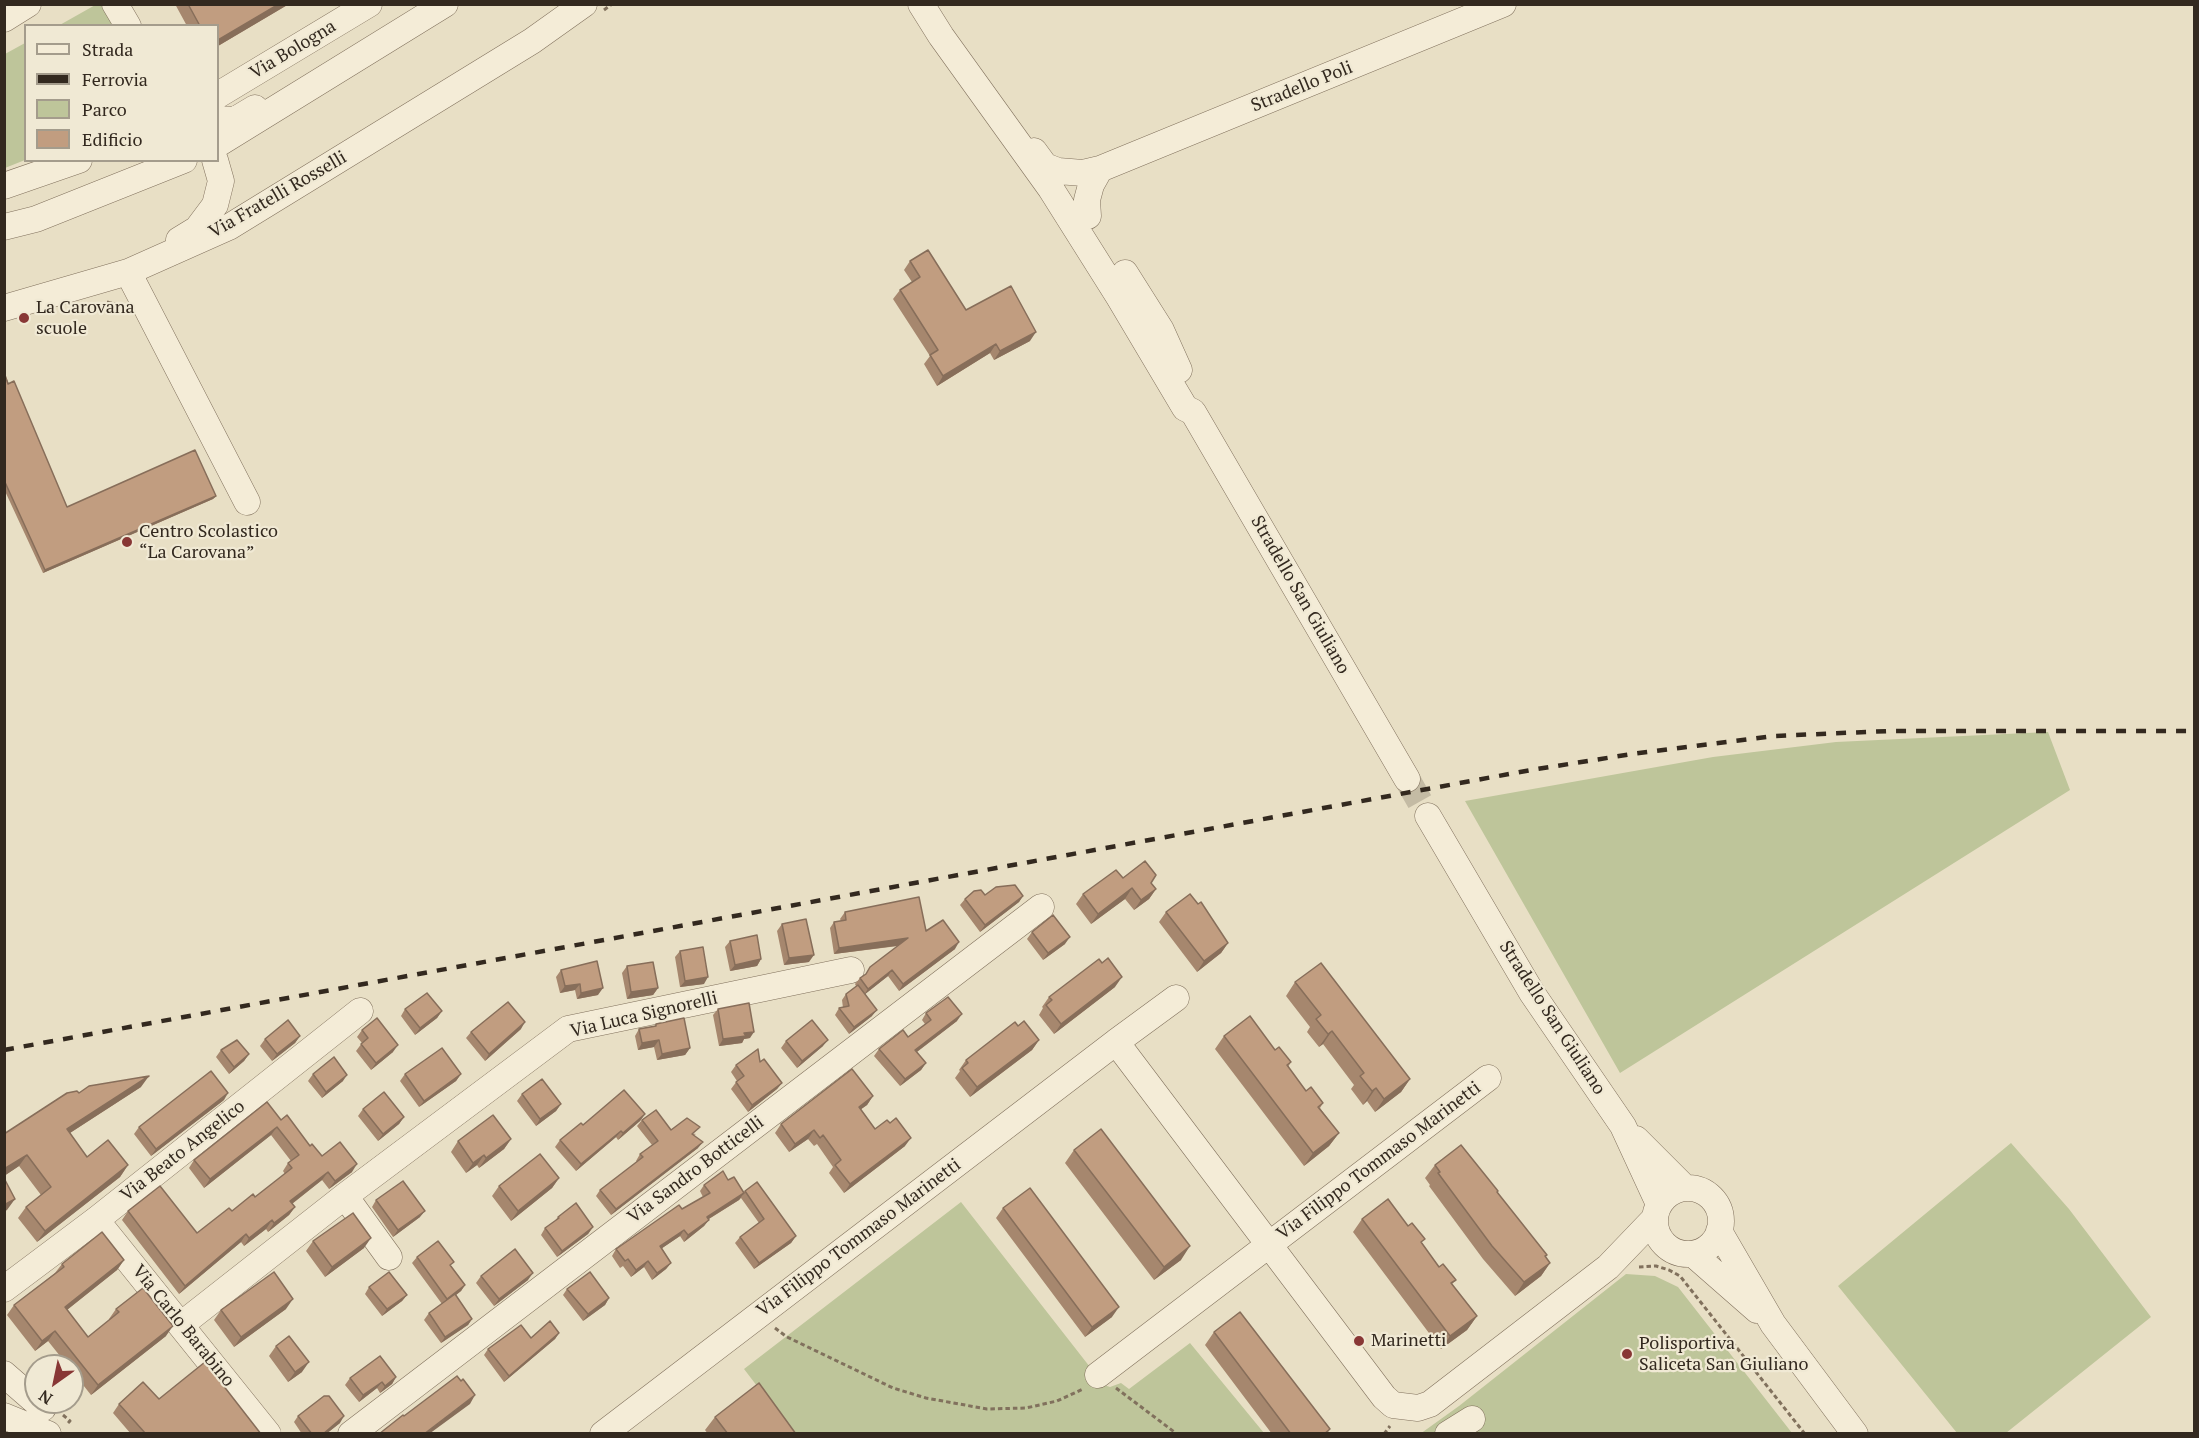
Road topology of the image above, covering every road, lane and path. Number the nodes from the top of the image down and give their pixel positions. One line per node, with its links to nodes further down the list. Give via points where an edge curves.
1 (28, 4): 10 (street)
2 (116, 4): 11 (street)
3 (369, 4): 14 (street, Via Bologna)
4 (445, 4): 13 (street)
5 (572, 4): 12 (street, Via Fratelli Rosselli)
6 (584, 4): 12 (street, Via Fratelli Rosselli)
7 (921, 4): 15 (street, Stradello San Giuliano)
8 (938, 4): 22 (street, Stradello San Giuliano)
9 (1503, 4): 21 (street, Stradello Poli)
10 (4, 19)
11 (127, 24)
12 (532, 41): 27 (street, Via Fratelli Rosselli, via 229,227)
13 (341, 68): 16 (street, via 330,64 235,120); 17 (street)
14 (219, 94)
15 (993, 107): 22 (street, Stradello San Giuliano, via 1003,109 1046,166); 31 (street, Stradello San Giuliano, via 1051,189)
16 (219, 119)
17 (219, 143)
18 (73, 162): 23 (street)
19 (216, 162): 27 (street, via 221,181 216,205 197,229)
20 (165, 166): 25 (street, via 36,219)
21 (1100, 169): 22 (street, Stradello Poli, via 1083,173); 24 (street, via 1087,200)
22 (1058, 171): 24 (street, Stradello San Giuliano)
23 (4, 186)
24 (1089, 216): 26 (street, Stradello San Giuliano)
25 (4, 227)
26 (1111, 250): 31 (street, Stradello San Giuliano, via 1108,259 1132,302); 32 (street, Stradello San Giuliano, via 1161,330 1194,402)
27 (128, 272): 30 (street, Via Fratelli Rosselli); 33 (street)
28 (104, 301): 29 (path)
29 (123, 307)
30 (4, 308)
31 (1131, 316): 32 (street, Stradello San Giuliano, via 1185,408)
32 (1193, 412): 34 (street, Stradello San Giuliano)
33 (248, 502)
34 (1407, 779)
35 (1428, 816): 42 (street, Stradello San Giuliano, via 1532,993)
36 (1041, 907): 64 (street, Via Sandro Botticelli)
37 (851, 970): 44 (street, Via Luca Signorelli, via 568,1029)
38 (1176, 998): 40 (street, Via Filippo Tommaso Marinetti)
39 (360, 1011): 46 (street, Via Beato Angelico)
40 (1116, 1042): 48 (street, Via Filippo Tommaso Marinetti); 54 (street, Via Filippo Tommaso Marinetti)
41 (1488, 1078): 48 (street, Via Filippo Tommaso Marinetti)
42 (1623, 1126): 43 (street, Stradello San Giuliano); 45 (street, Stradello San Giuliano)
43 (1685, 1188): 45 (street, via 1670,1192); 47 (street, via 1702,1191 1714,1201 1720,1215)
44 (345, 1196): 51 (street); 55 (street, Via Luca Signorelli)
45 (1657, 1211): 49 (street, via 1656,1232); 52 (street, Via Filippo Tommaso Marinetti)
46 (96, 1220): 53 (street, Via Beato Angelico); 55 (street, Via Carlo Barabino)
47 (1719, 1232): 50 (street, via 1710,1246); 56 (street)
48 (1269, 1244): 52 (street, Via Filippo Tommaso Marinetti, via 1383,1397 1404,1408 1430,1404); 58 (street, Via Filippo Tommaso Marinetti)
49 (1666, 1246): 50 (street, via 1675,1252); 52 (street, Via Filippo Tommaso Marinetti, via 1623,1265)
50 (1694, 1254): 56 (street)
51 (389, 1257)
52 (1608, 1267)
53 (4, 1289)
54 (758, 1315): 58 (path, via 787,1337 893,1388 957,1404 1005,1410 1043,1406 1081,1391); 65 (street, Via Filippo Tommaso Marinetti)
55 (182, 1324): 63 (street, Via Carlo Barabino)
56 (1773, 1324): 68 (street)
57 (4, 1374): 59 (street)
58 (1098, 1375): 66 (path)
59 (24, 1391)
60 (4, 1416): 62 (street)
61 (1472, 1419): 67 (street)
62 (48, 1434)
63 (268, 1434)
64 (351, 1434)
65 (603, 1434)
66 (1177, 1434)
67 (1448, 1434)
68 (1855, 1434)

